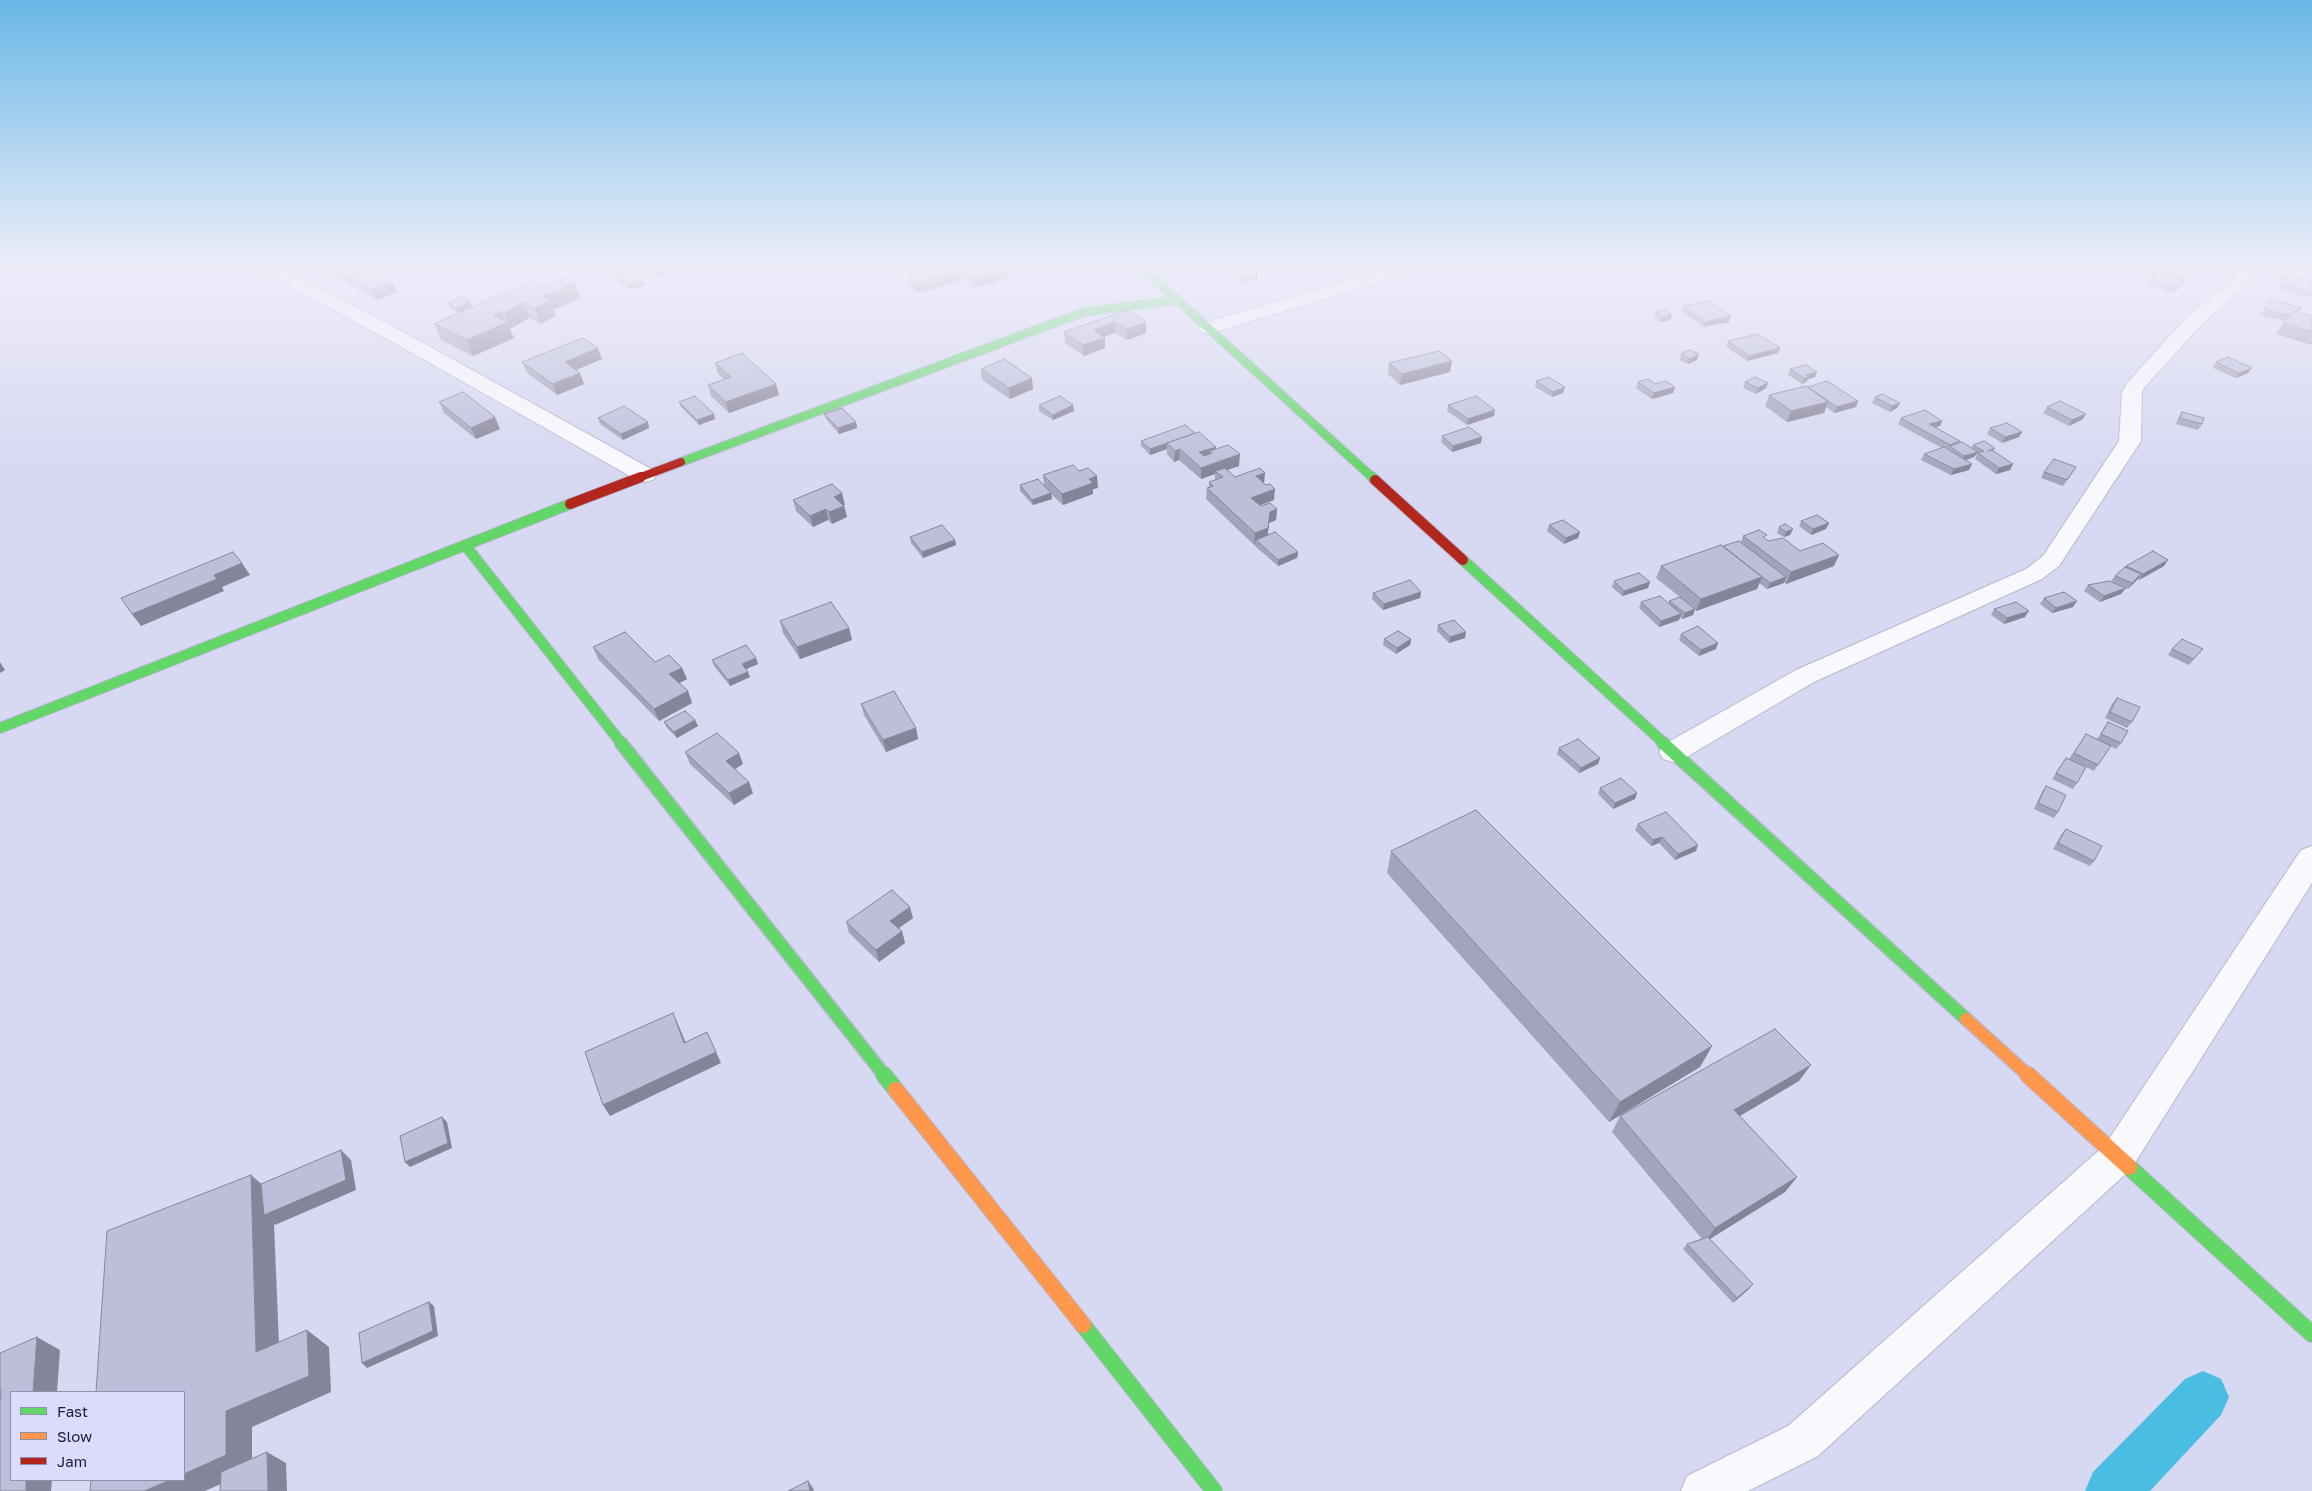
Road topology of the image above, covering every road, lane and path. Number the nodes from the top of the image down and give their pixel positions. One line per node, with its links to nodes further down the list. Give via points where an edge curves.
1 (393, 335): 5 (street)
2 (1023, 335): 5 (street)
3 (1215, 335): 8 (street)
4 (2181, 335): 8 (street, via 2135,386 2130,442 2051,561 2034,574 1805,676)
5 (645, 475): 6 (street)
6 (464, 545): 7 (street); 12 (street)
7 (0, 728)
8 (1674, 752): 10 (street)
9 (2312, 858): 10 (street)
10 (2118, 1156): 11 (street); 13 (street, via 1803,1442)
11 (2312, 1334)
12 (1214, 1491)
13 (1702, 1491)

